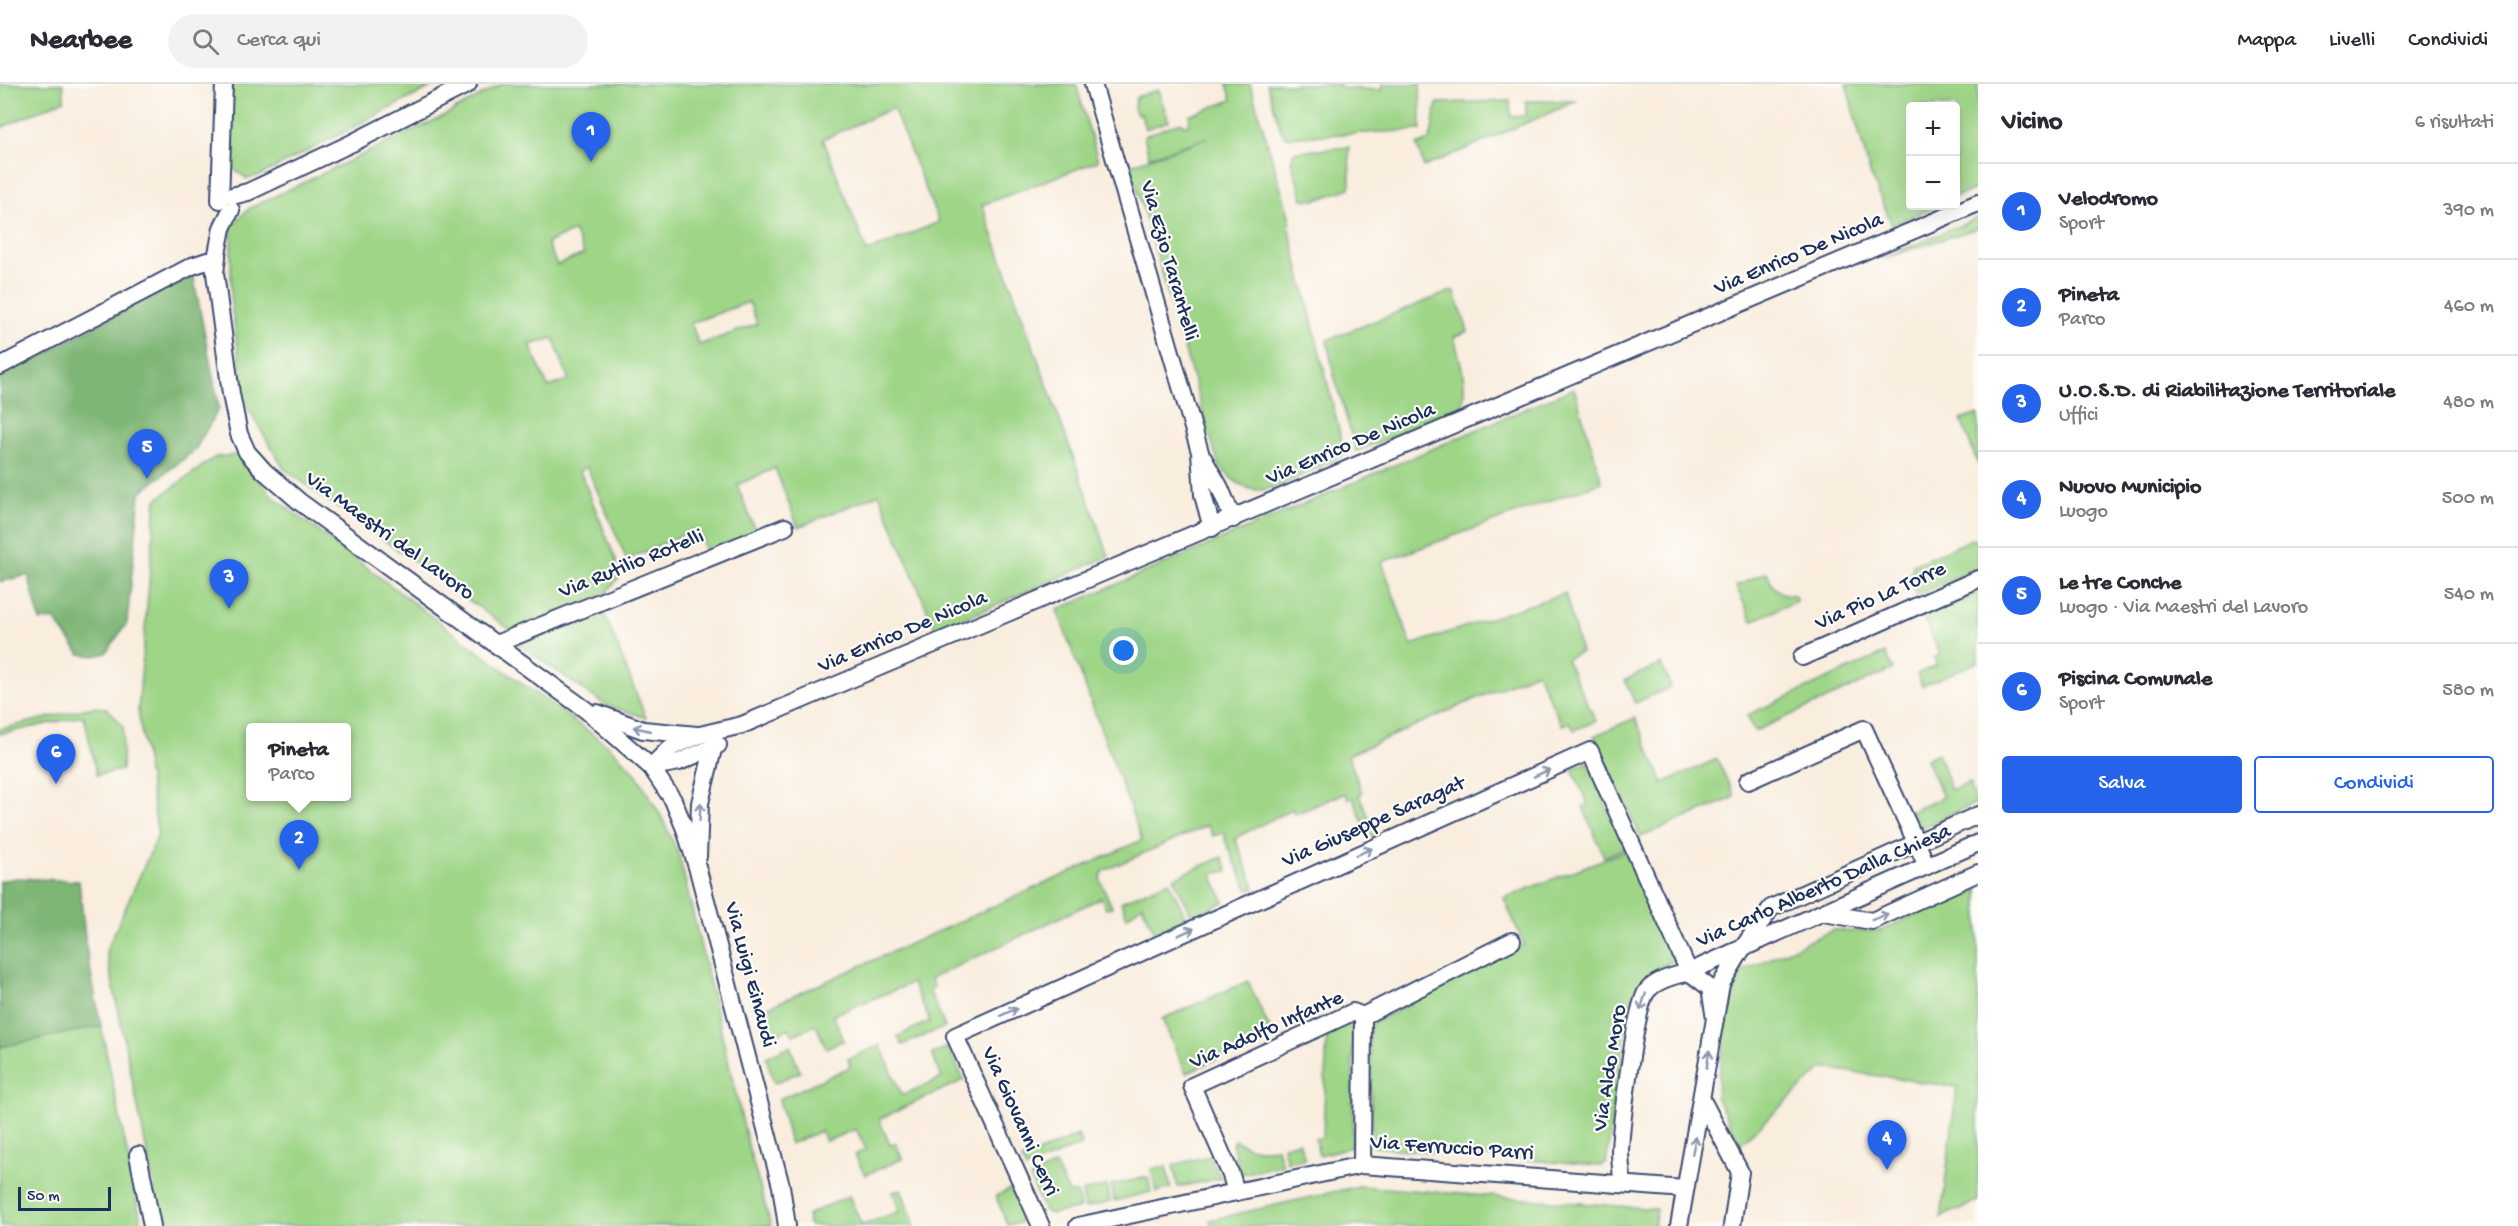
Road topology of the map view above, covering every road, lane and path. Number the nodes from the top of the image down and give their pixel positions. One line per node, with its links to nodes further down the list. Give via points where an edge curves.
1 (224, 84): 4 (street, via 221,174)
2 (468, 84): 4 (street)
3 (1093, 84): 8 (street, Via Ezio Tarantelli)
4 (231, 201): 6 (street, Via Maestri del Lavoro, via 217,226)
5 (1978, 204): 9 (street, Via Enrico De Nicola)
6 (209, 259): 7 (street); 13 (street, Via Maestri del Lavoro, via 234,416 247,452 300,502)
7 (0, 366)
8 (1200, 452): 9 (street); 11 (street, via 1203,495)
9 (1233, 519): 11 (street, Via Enrico De Nicola)
10 (785, 527): 13 (street, Via Rutilio Rotelli)
11 (1212, 528): 16 (street, Via Enrico De Nicola)
12 (1978, 579): 14 (street, Via Pio La Torre)
13 (496, 644): 15 (street, Via Maestri del Lavoro)
14 (1802, 657)
15 (586, 710): 17 (street, one-way to 15, via 643,730); 19 (street, Via Maestri del Lavoro)
16 (742, 725): 17 (street); 18 (street)
17 (700, 735): 19 (street, via 670,748)
18 (713, 748): 19 (street, via 678,762); 25 (street, one-way to 18, via 700,803)
19 (651, 767): 25 (street, Via Luigi Einaudi, via 673,801)
20 (1748, 781): 22 (street, via 1864,729)
21 (1978, 816): 22 (street)
22 (1916, 843): 24 (street); 29 (street, via 1771,908)
23 (1978, 843): 24 (street, Via Carlo Alberto Dalla Chiesa)
24 (1927, 866): 27 (street, Via Carlo Alberto Dalla Chiesa)
25 (698, 870): 40 (street, Via Luigi Einaudi)
26 (1978, 873): 27 (street, one-way to 26, via 1872,921)
27 (1822, 913): 29 (street, Via Carlo Alberto Dalla Chiesa)
28 (1512, 941): 31 (street, Via Adolfo Infante)
29 (1742, 949): 30 (street, Via Carlo Alberto Dalla Chiesa); 32 (street, via 1721,984)
30 (1689, 972): 32 (street, via 1710,988); 33 (street, Via Giuseppe Saragat, one-way to 30, via 1590,751); 37 (street, Via Aldo Moro, one-way to 37, via 1656,983 1646,992 1624,1115)
31 (1363, 1016): 36 (street, Via Adolfo Infante); 39 (street, Via Adolfo Infante, via 1353,1012 1192,1086)
32 (1715, 1019): 34 (street, one-way to 32)
33 (955, 1036): 44 (street, Via Giovanni Cerri)
34 (1702, 1100): 38 (street, one-way to 34); 47 (street, via 1740,1172)
35 (138, 1155): 41 (street)
36 (1362, 1165): 37 (street, Via Ferruccio Parri); 39 (street, Via Ferruccio Parri)
37 (1622, 1184): 38 (street, Via Ferruccio Parri)
38 (1685, 1189): 46 (street)
39 (1236, 1192): 45 (street, Via Ferruccio Parri)
40 (784, 1201): 42 (street, Via Luigi Einaudi); 43 (street, Via Luigi Einaudi)
41 (152, 1226)
42 (788, 1226)
43 (794, 1226)
44 (1041, 1226)
45 (1078, 1226)
46 (1679, 1226)
47 (1732, 1226)

